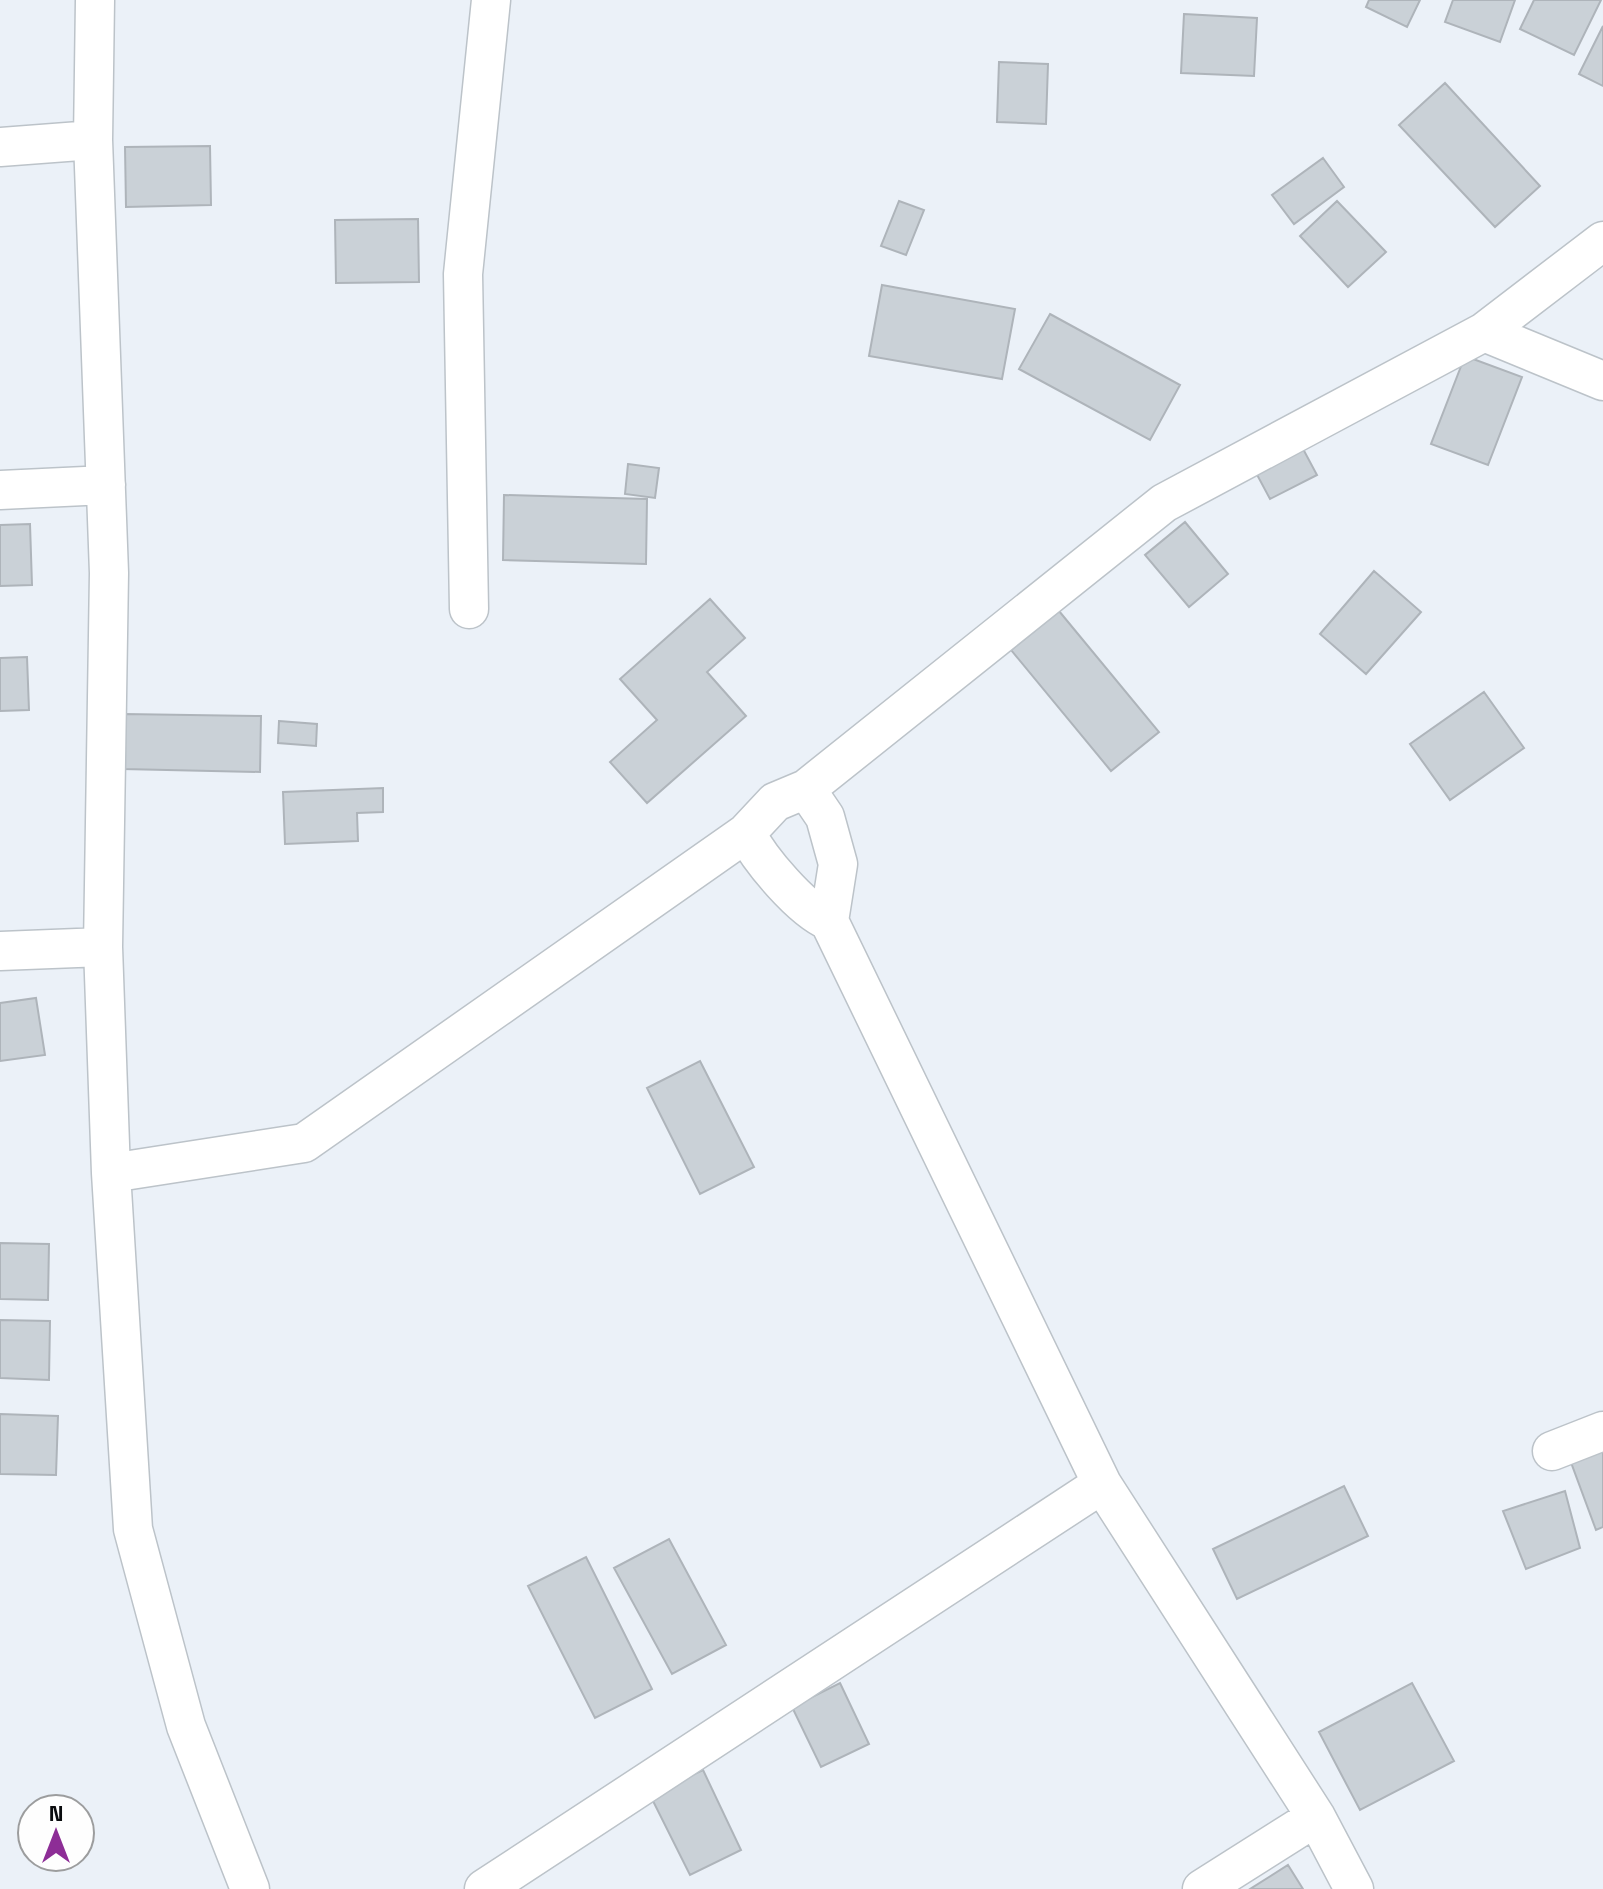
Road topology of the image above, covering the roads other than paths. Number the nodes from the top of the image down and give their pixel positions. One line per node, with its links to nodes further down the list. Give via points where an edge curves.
1 (95, 0): 3 (street)
2 (491, 0): 10 (street, via 463,274)
3 (93, 140): 4 (street); 8 (street)
4 (0, 147)
5 (1603, 241): 6 (street)
6 (1484, 332): 7 (street); 11 (street, via 1164,503)
7 (1603, 381)
8 (106, 485): 9 (street); 14 (street)
9 (0, 490)
10 (469, 609)
11 (806, 789): 12 (street, via 775,802); 13 (street, via 825,817 838,864)
12 (746, 833): 13 (street, via 797,896); 16 (street, via 304,1143)
13 (829, 921): 19 (street)
14 (103, 947): 15 (street); 16 (street)
15 (0, 951)
16 (111, 1173): 21 (street, via 133,1529 186,1726)
17 (1603, 1431): 18 (street)
18 (1552, 1451)
19 (1102, 1484): 20 (street); 22 (street)
20 (1316, 1817): 23 (street); 24 (street)
21 (250, 1889)
22 (484, 1889)
23 (1202, 1889)
24 (1354, 1889)

